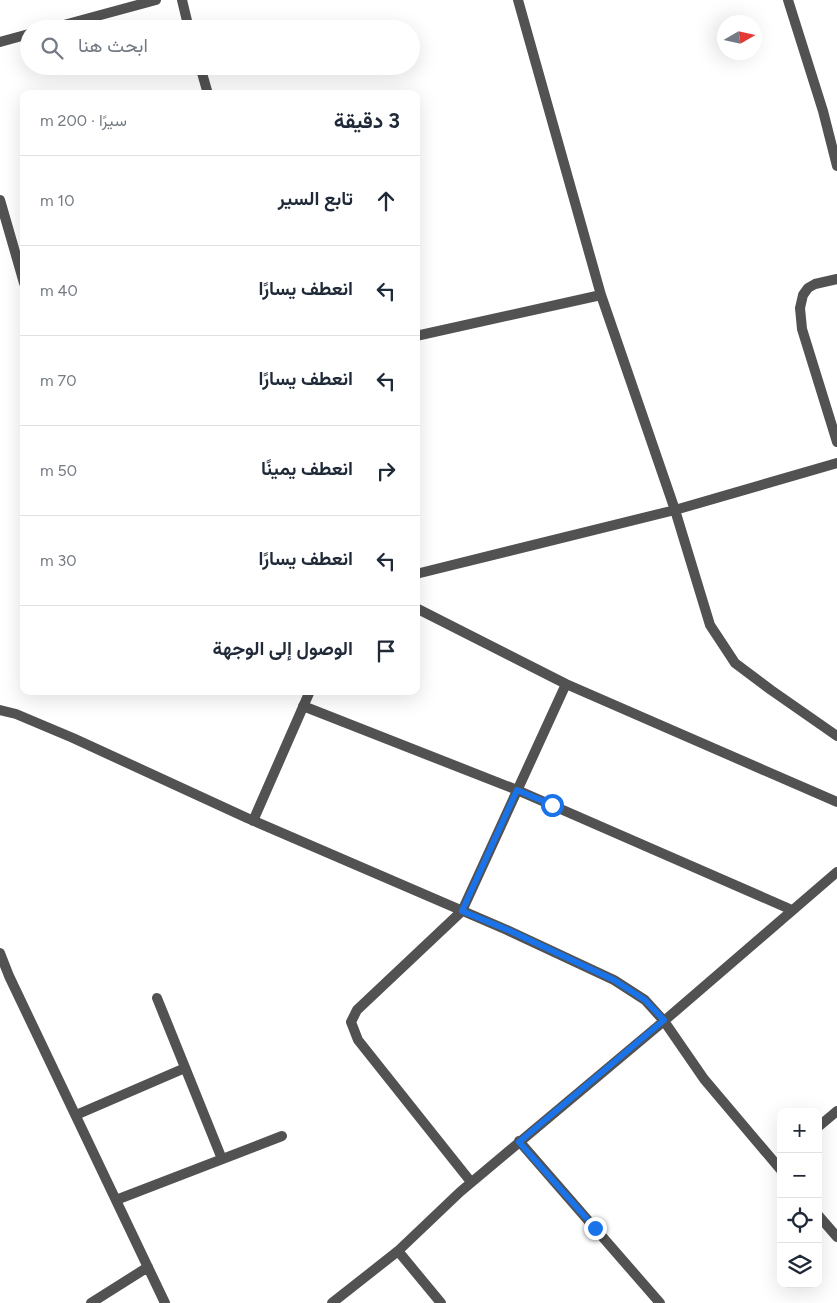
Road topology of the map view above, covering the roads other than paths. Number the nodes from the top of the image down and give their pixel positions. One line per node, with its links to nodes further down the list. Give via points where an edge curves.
1 (156, 0): 5 (street)
2 (182, 0): 6 (street)
3 (518, 0): 16 (street)
4 (788, 0): 11 (street)
5 (82, 20)
6 (188, 20)
7 (20, 36): 8 (street)
8 (0, 42)
9 (203, 75): 10 (street)
10 (207, 90)
11 (833, 130): 12 (street)
12 (837, 166)
13 (0, 200): 14 (street)
14 (20, 269)
15 (837, 279): 18 (street, via 808,288 800,308 802,329)
16 (601, 295): 17 (street); 20 (street)
17 (420, 335)
18 (837, 442)
19 (837, 463): 20 (street)
20 (675, 510): 21 (street); 27 (street, via 710,625 735,663)
21 (420, 573)
22 (420, 610): 23 (street)
23 (566, 684): 28 (street); 29 (street)
24 (308, 695): 25 (street)
25 (303, 706): 28 (street); 30 (street)
26 (0, 710): 30 (street, via 73,738)
27 (837, 736)
28 (517, 790): 32 (street); 33 (street)
29 (837, 802)
30 (253, 821): 33 (street)
31 (837, 872): 32 (street)
32 (792, 910): 36 (street)
33 (462, 911): 36 (street, via 614,980 645,1000); 45 (street, via 357,1010 351,1022 358,1040)
34 (0, 953): 39 (street)
35 (157, 998): 37 (street)
36 (664, 1020): 42 (street); 44 (street, via 704,1079)
37 (185, 1068): 39 (street); 43 (street)
38 (837, 1111): 40 (street)
39 (76, 1115): 46 (street)
40 (822, 1124)
41 (282, 1136): 43 (street)
42 (519, 1142): 45 (street); 55 (street)
43 (222, 1159): 46 (street)
44 (777, 1163)
45 (471, 1182): 49 (street)
46 (116, 1200): 50 (street)
47 (822, 1219): 48 (street)
48 (837, 1237)
49 (398, 1251): 53 (street); 54 (street)
50 (148, 1266): 51 (street); 52 (street)
51 (90, 1303)
52 (166, 1303)
53 (332, 1303)
54 (441, 1303)
55 (660, 1303)

